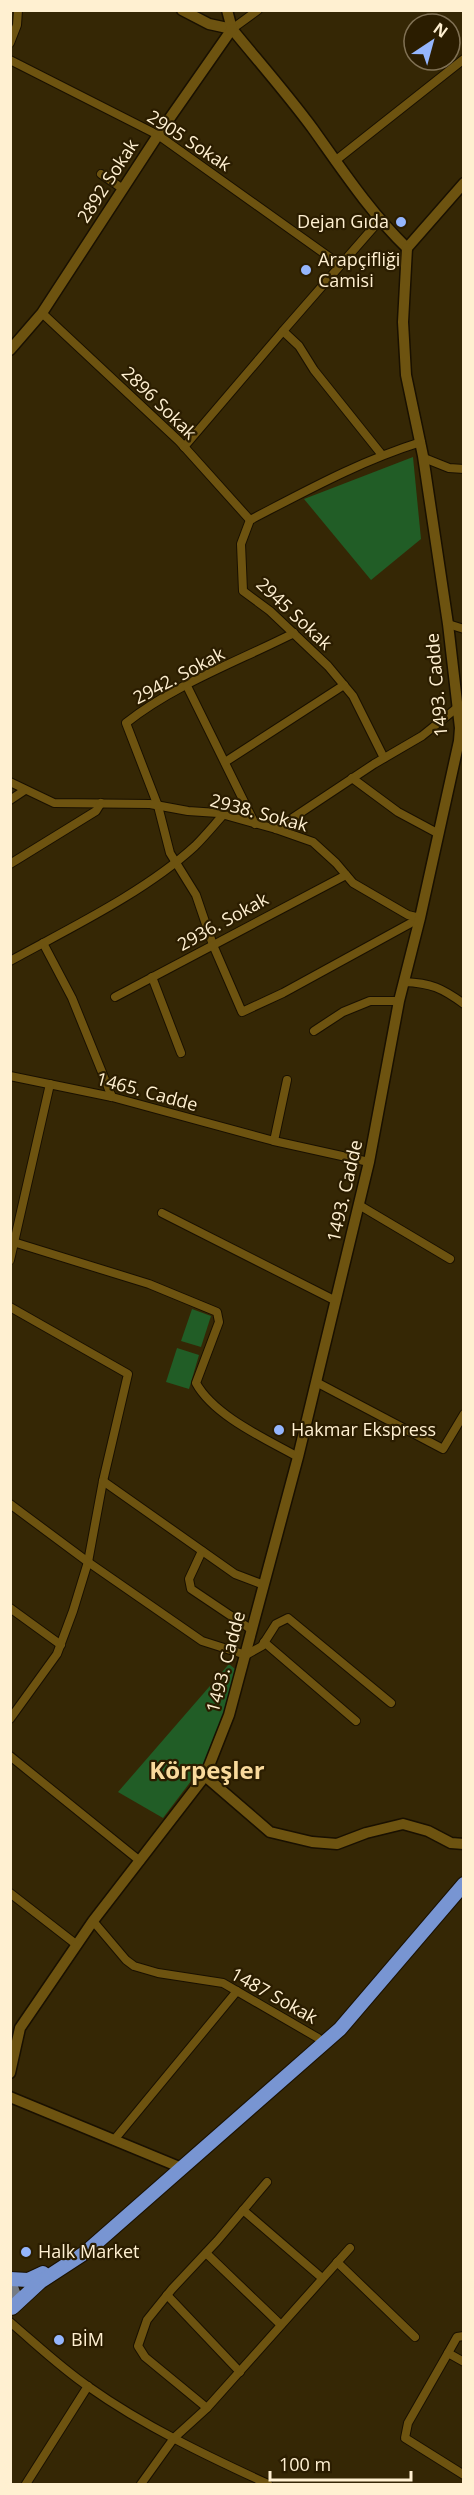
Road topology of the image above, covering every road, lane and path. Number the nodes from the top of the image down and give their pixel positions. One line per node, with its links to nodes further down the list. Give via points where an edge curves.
1 (18, 10): 6 (street)
2 (182, 10): 5 (street, via 209,24)
3 (227, 10): 5 (street)
4 (258, 10): 5 (street)
5 (232, 29): 9 (street, 2892 Sokak); 10 (street)
6 (10, 43)
7 (464, 58): 10 (street)
8 (10, 60): 9 (street, 2905 Sokak)
9 (158, 135): 13 (street, 2892 Sokak); 16 (street, 2905 Sokak)
10 (335, 161): 14 (street)
11 (101, 174): 13 (street)
12 (464, 183): 15 (street)
13 (123, 189): 17 (street, 2892 Sokak)
14 (380, 220): 15 (street); 16 (street)
15 (407, 248): 20 (street, 1493. Cadde, via 403,322 406,375)
16 (339, 264): 18 (street)
17 (42, 313): 19 (street, 2892 Sokak); 21 (street, 2896 Sokak)
18 (283, 331): 21 (street); 22 (street, via 299,346)
19 (10, 350)
20 (421, 442): 22 (street); 23 (street, 1493. Cadde)
21 (184, 447): 25 (street, 2896 Sokak)
22 (382, 455): 25 (street, via 328,478)
23 (424, 458): 24 (street, via 449,468); 26 (street, 1493. Cadde)
24 (464, 469)
25 (250, 520): 28 (street, 2945 Sokak, via 241,544 243,591)
26 (448, 624): 27 (street); 31 (street, 1493. Cadde)
27 (464, 628)
28 (294, 633): 29 (street, 2945 Sokak); 30 (street, 2942. Sokak)
29 (344, 685): 33 (street, 2945 Sokak); 34 (street)
30 (187, 686): 34 (street); 40 (street, 2942. Sokak, via 126,723)
31 (458, 707): 32 (street, 1493. Cadde); 33 (street, via 422,736)
32 (461, 743): 44 (street, 1493. Cadde)
33 (384, 758): 35 (street)
34 (225, 762): 42 (street)
35 (352, 778): 43 (street); 44 (street, via 398,812)
36 (10, 782): 37 (street, 2938. Sokak)
37 (25, 790): 38 (street); 39 (street, 2938. Sokak, via 54,803)
38 (10, 800)
39 (101, 803): 40 (street, 2938. Sokak); 46 (street, via 96,811)
40 (158, 806): 41 (street, 2938. Sokak); 45 (street)
41 (223, 815): 42 (street, 2938. Sokak); 45 (street)
42 (255, 824): 43 (street, 2938. Sokak)
43 (276, 829): 47 (street, 2938. Sokak, via 313,842)
44 (439, 834): 48 (street, 1493. Cadde)
45 (175, 862): 49 (street); 50 (street, via 196,895)
46 (10, 864)
47 (346, 874): 48 (street, 2938. Sokak, via 353,883); 50 (street, 2936. Sokak)
48 (420, 918): 50 (street, via 242,1012); 53 (street, 1493. Cadde)
49 (43, 943): 51 (street); 62 (street, via 72,999)
50 (213, 945): 52 (street, 2936. Sokak)
51 (10, 961)
52 (152, 977): 54 (street, 2936. Sokak); 58 (street)
53 (404, 982): 55 (street, 1493. Cadde); 56 (street, via 425,983 445,990)
54 (115, 997)
55 (399, 1002): 57 (street, via 370,1001 343,1012); 64 (street, 1493. Cadde)
56 (464, 1004)
57 (314, 1031)
58 (181, 1053)
59 (10, 1076): 61 (street, 1465. Cadde)
60 (287, 1080): 63 (street)
61 (50, 1084): 62 (street, 1465. Cadde); 67 (street)
62 (112, 1096): 63 (street, 1465. Cadde)
63 (274, 1141): 64 (street, 1465. Cadde)
64 (369, 1162): 65 (street, 1493. Cadde)
65 (359, 1205): 68 (street); 70 (street, 1493. Cadde)
66 (162, 1213): 70 (street)
67 (13, 1241): 69 (street); 74 (street, via 149,1284 217,1312 219,1322 196,1383 204,1397 250,1431)
68 (450, 1259)
69 (10, 1260)
70 (336, 1301): 72 (street, 1493. Cadde)
71 (10, 1307): 75 (street, via 128,1374)
72 (316, 1382): 73 (street, via 443,1449); 74 (street, 1493. Cadde)
73 (464, 1414)
74 (298, 1457): 79 (street, 1493. Cadde)
75 (103, 1481): 77 (street); 78 (street)
76 (10, 1504): 78 (street)
77 (202, 1551): 79 (street, via 235,1574); 81 (street, via 189,1579 190,1588)
78 (88, 1562): 83 (street); 84 (street, via 202,1641)
79 (264, 1585): 81 (street, 1493. Cadde)
80 (10, 1608): 83 (street)
81 (252, 1630): 84 (street, 1493. Cadde)
82 (264, 1642): 84 (street); 85 (street, via 276,1624 288,1618); 87 (street)
83 (61, 1644): 86 (street)
84 (246, 1654): 89 (street, 1493. Cadde, via 230,1716)
85 (391, 1703)
86 (10, 1719)
87 (356, 1721)
88 (10, 1756): 91 (street)
89 (205, 1776): 90 (street, via 270,1832 336,1844 403,1824 451,1843); 91 (street, 1493. Cadde)
90 (464, 1844)
91 (140, 1861): 95 (street, 1493. Cadde)
92 (464, 1875): 98 (highway)
93 (464, 1884): 111 (highway, via 340,2029 95,2244 40,2282)
94 (10, 1893): 96 (street)
95 (93, 1921): 96 (street, 1493. Cadde); 97 (street, 1487 Sokak, via 134,1966 223,1983)
96 (76, 1945): 99 (street, 1493. Cadde, via 20,2028)
97 (237, 1991): 98 (street, 1487 Sokak); 101 (street)
98 (318, 2038): 102 (highway)
99 (10, 2073)
100 (10, 2097): 101 (street)
101 (114, 2140): 102 (street)
102 (177, 2166): 109 (highway, via 47,2270 28,2280)
103 (267, 2182): 104 (street)
104 (243, 2210): 106 (street); 108 (street)
105 (350, 2248): 107 (street)
106 (206, 2253): 110 (street); 113 (street)
107 (337, 2262): 108 (street); 115 (street)
108 (322, 2278): 113 (street)
109 (10, 2281): 111 (main road, via 15,2295)
110 (167, 2295): 118 (street); 120 (street, via 147,2320 138,2346 145,2357)
111 (12, 2309)
112 (10, 2322): 119 (street)
113 (281, 2325): 118 (street)
114 (464, 2336): 116 (street, via 456,2337)
115 (415, 2337)
116 (448, 2352): 117 (street); 122 (street, via 408,2423 405,2438)
117 (464, 2362)
118 (240, 2372): 120 (street)
119 (88, 2386): 121 (street); 123 (street)
120 (207, 2408): 121 (street)
121 (174, 2438): 124 (street); 125 (street)
122 (464, 2475)
123 (26, 2484)
124 (141, 2484)
125 (268, 2484)

